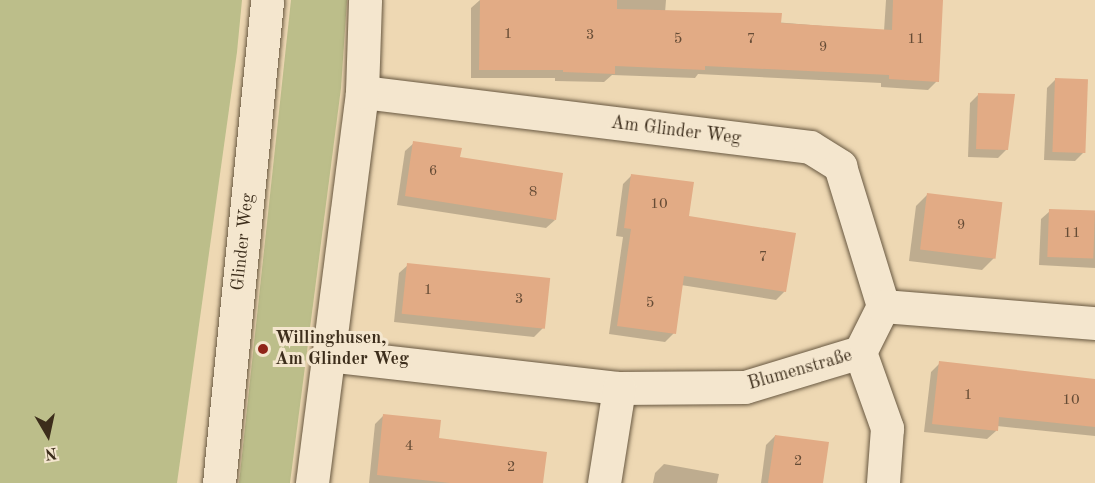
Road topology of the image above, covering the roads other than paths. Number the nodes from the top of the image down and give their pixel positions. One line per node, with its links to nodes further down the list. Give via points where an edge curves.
1 (267, 0): 9 (street, Glinder Weg)
2 (365, 0): 3 (street)
3 (362, 92): 4 (street, Am Glinder Weg, via 810,147 840,166); 7 (street)
4 (883, 306): 5 (street); 6 (street, Blumenstraße)
5 (1095, 323)
6 (860, 352): 8 (street, Blumenstraße, via 745,387); 12 (street, via 886,428)
7 (328, 355): 8 (street, Blumenstraße); 10 (street)
8 (619, 388): 11 (street)
9 (219, 483)
10 (312, 483)
11 (603, 483)
12 (884, 483)

